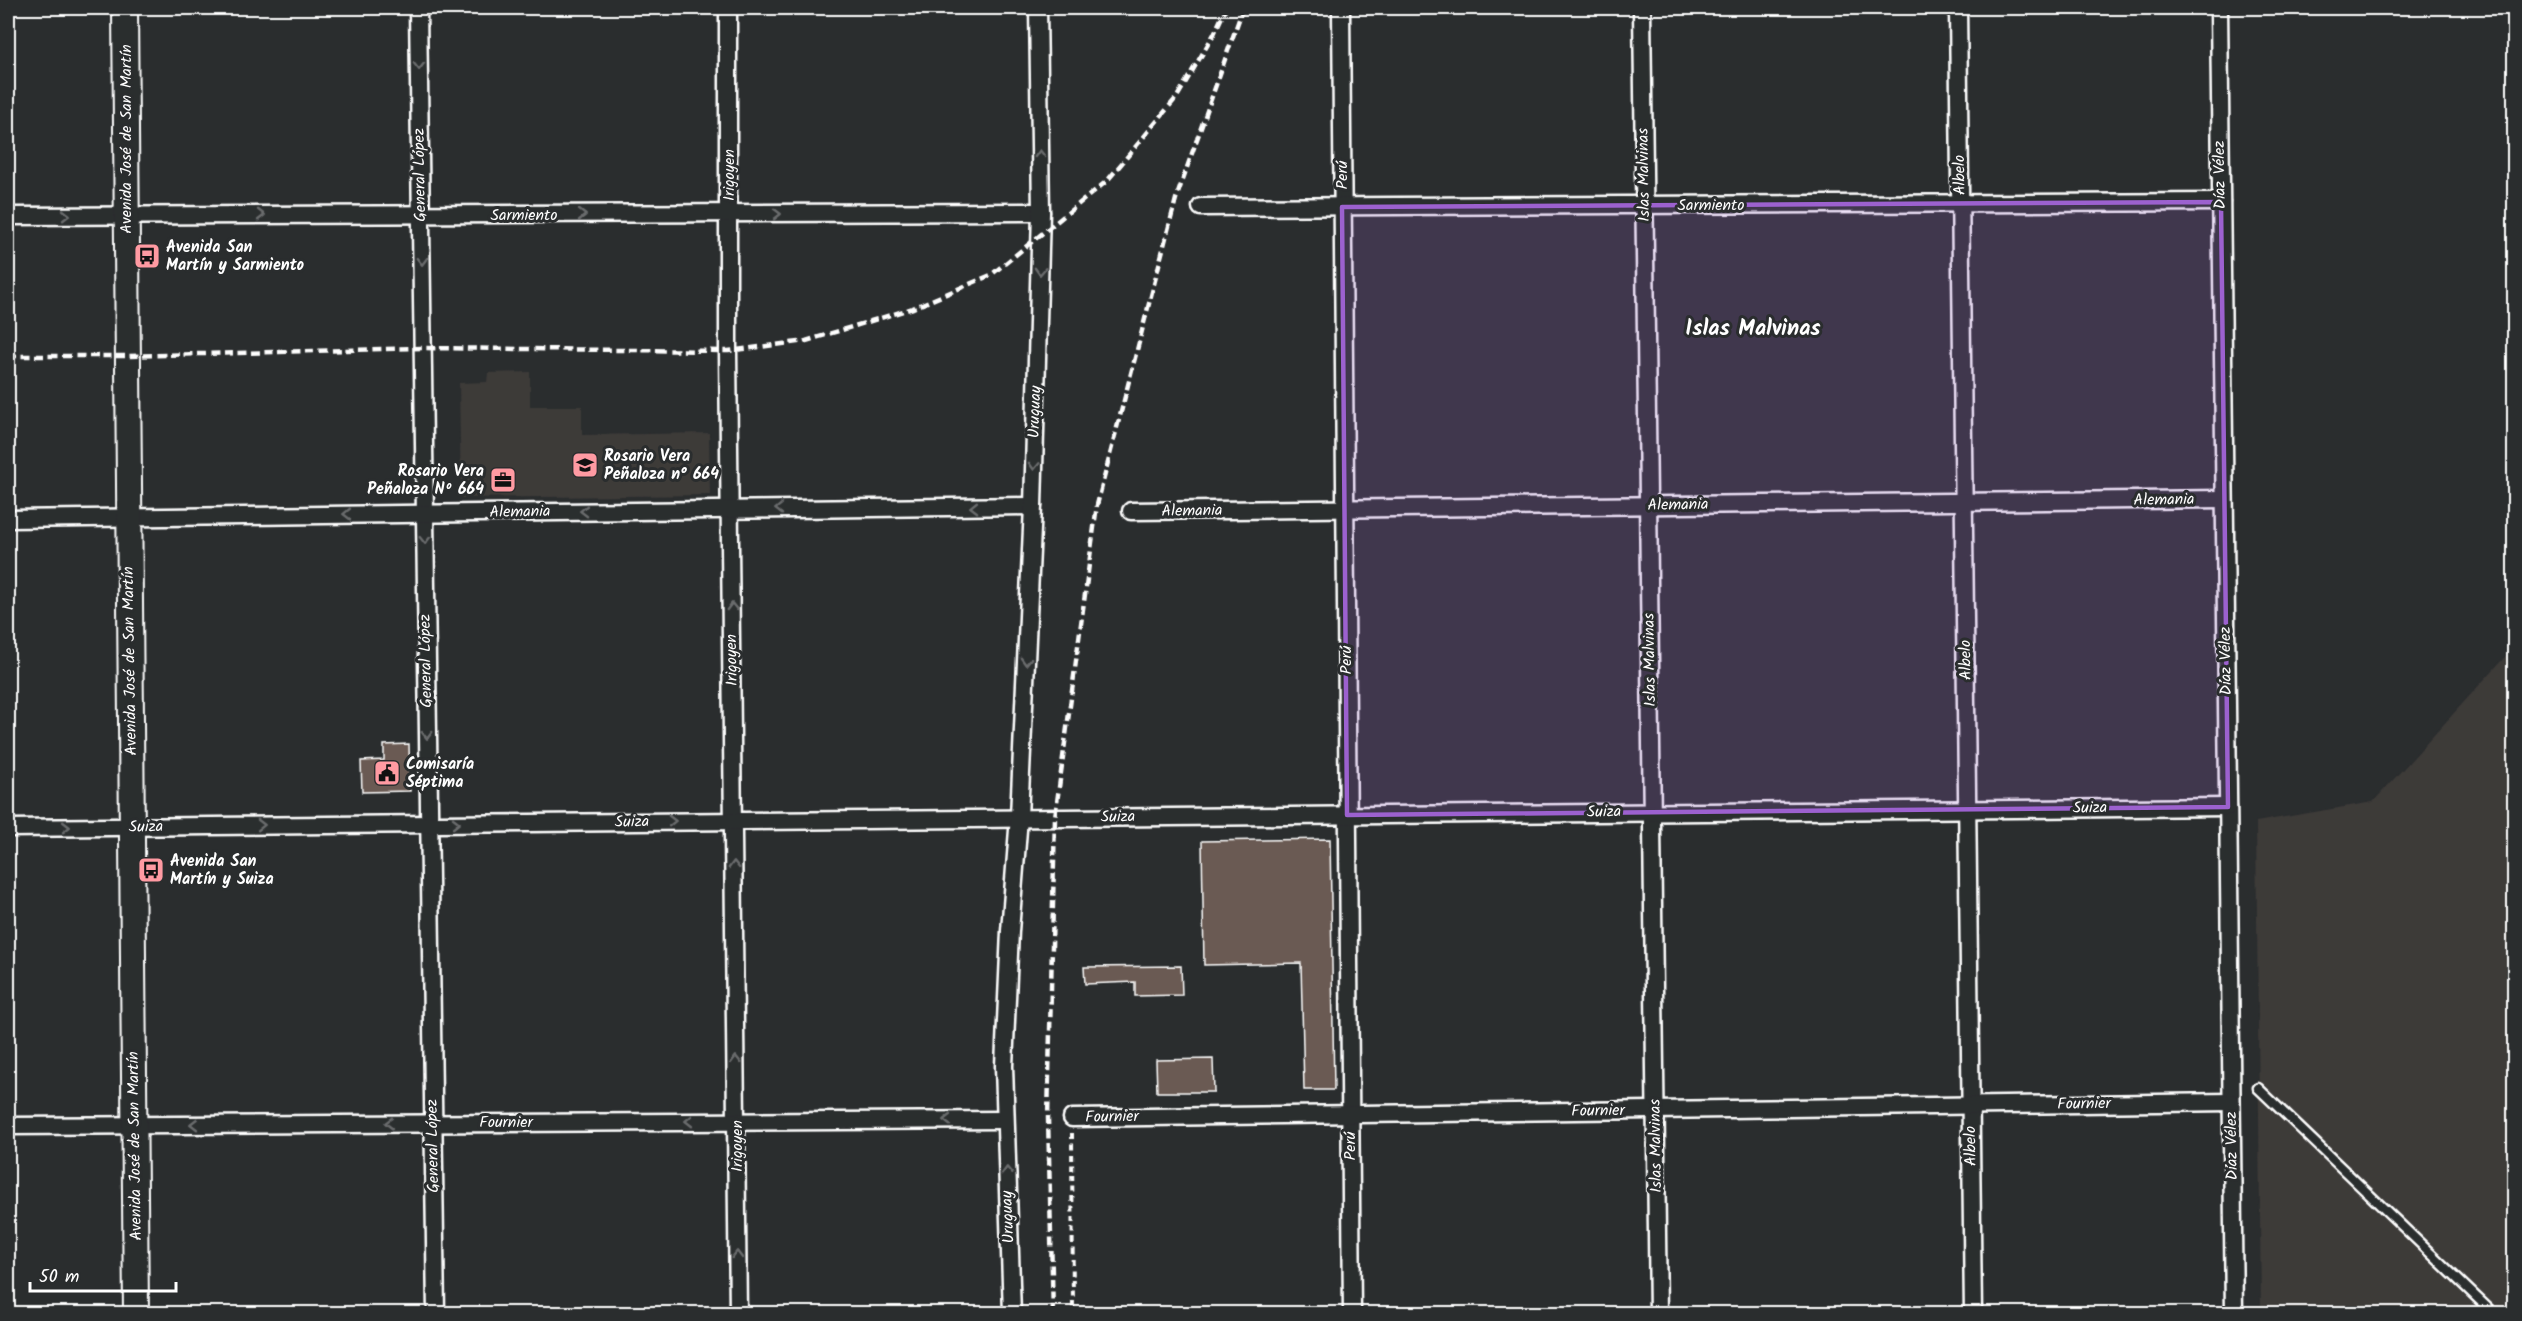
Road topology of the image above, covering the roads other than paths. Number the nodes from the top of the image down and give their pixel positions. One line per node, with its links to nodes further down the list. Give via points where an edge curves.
1 (125, 8): 15 (main road, Avenida José de San Martín)
2 (418, 8): 16 (street, General López, one-way to 16)
3 (728, 8): 17 (street, Irigoyen)
4 (1038, 8): 14 (street, Uruguay, one-way to 4)
5 (1341, 8): 13 (street, Perú)
6 (1642, 8): 11 (street, Islas Malvinas)
7 (1959, 8): 10 (street, Albelo)
8 (2218, 8): 9 (street, Díaz Vélez)
9 (2221, 202): 10 (street, Sarmiento); 19 (street, Díaz Vélez)
10 (1961, 203): 11 (street, Sarmiento); 20 (street, Albelo)
11 (1645, 205): 13 (street, Sarmiento); 21 (street, Islas Malvinas)
12 (1201, 207): 13 (street, Sarmiento)
13 (1342, 207): 24 (street, Perú)
14 (1041, 212): 17 (street, Sarmiento, one-way to 14); 22 (street, Uruguay, one-way to 22)
15 (127, 215): 16 (street, Sarmiento, one-way to 16); 18 (street, Sarmiento, one-way to 15); 27 (main road, Avenida José de San Martín)
16 (421, 215): 17 (street, Sarmiento, one-way to 17); 26 (street, General López, one-way to 26)
17 (729, 215): 23 (street, Irigoyen)
18 (8, 216)
19 (2224, 499): 20 (street, Alemania); 29 (street, Díaz Vélez)
20 (1964, 502): 21 (street, Alemania); 30 (street, Albelo)
21 (1648, 505): 24 (street, Alemania); 31 (street, Islas Malvinas)
22 (1033, 506): 23 (street, Alemania, one-way to 23); 33 (street, Uruguay, one-way to 33)
23 (731, 509): 26 (street, Alemania, one-way to 26); 34 (street, Irigoyen, one-way to 23)
24 (1345, 509): 25 (street, Alemania); 32 (street, Perú)
25 (1131, 512)
26 (424, 513): 27 (street, Alemania, one-way to 27); 35 (street, General López, one-way to 35)
27 (129, 517): 28 (street, Alemania); 36 (main road, Avenida José de San Martín)
28 (8, 519)
29 (2228, 807): 30 (street, Suiza); 39 (street, Díaz Vélez)
30 (1967, 809): 31 (street, Suiza); 40 (street, Albelo)
31 (1652, 812): 32 (street, Suiza); 41 (street, Islas Malvinas)
32 (1347, 815): 33 (street, Suiza); 42 (street, Perú)
33 (1019, 817): 34 (street, Suiza); 44 (street, Uruguay, via 1010,931)
34 (734, 821): 35 (street, Suiza, one-way to 34); 45 (street, Irigoyen, one-way to 34)
35 (429, 824): 36 (street, Suiza, one-way to 35); 46 (street, General López)
36 (132, 827): 37 (street, Suiza, one-way to 36); 47 (main road, Avenida José de San Martín)
37 (8, 828)
38 (2258, 1088): 57 (lane)
39 (2231, 1102): 40 (street, Fournier); 56 (street, Díaz Vélez)
40 (1971, 1106): 41 (street, Fournier); 55 (street, Albelo)
41 (1656, 1110): 42 (street, Fournier); 54 (street, Islas Malvinas)
42 (1350, 1114): 43 (street, Fournier); 53 (street, Perú)
43 (1072, 1118)
44 (1005, 1120): 45 (street, Fournier, one-way to 45); 52 (street, Uruguay, one-way to 44)
45 (737, 1121): 46 (street, Fournier, one-way to 46); 51 (street, Irigoyen, one-way to 45)
46 (432, 1123): 47 (street, Fournier, one-way to 47); 50 (street, General López)
47 (134, 1124): 48 (street, Fournier); 49 (main road, Avenida José de San Martín)
48 (8, 1126)
49 (136, 1314)
50 (436, 1314)
51 (738, 1314)
52 (1012, 1314)
53 (1352, 1314)
54 (1658, 1314)
55 (1973, 1314)
56 (2234, 1314)
57 (2494, 1314)

